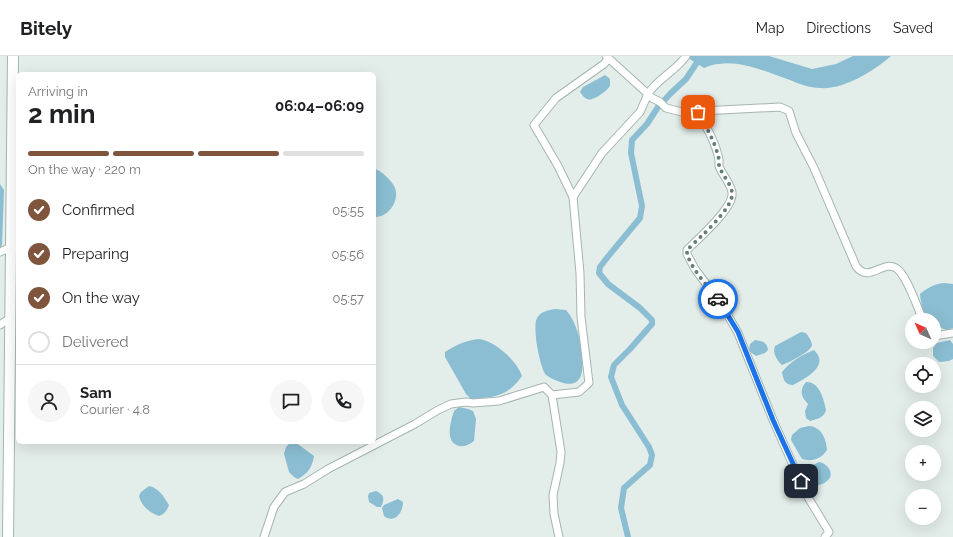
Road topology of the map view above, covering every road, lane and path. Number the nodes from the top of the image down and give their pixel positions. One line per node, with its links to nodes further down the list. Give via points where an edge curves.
1 (13, 56): 7 (main road)
2 (607, 57): 4 (street); 6 (street, via 604,64 556,98 534,125 558,166)
3 (686, 57): 4 (street)
4 (648, 94): 5 (street, via 666,108); 6 (street, via 640,112 602,153)
5 (698, 112): 9 (street, via 780,108 788,112 856,266 869,273 885,267 895,268 902,274); 18 (street, via 733,195 726,210 687,250 687,254 738,332 806,494 830,532)
6 (572, 197): 14 (street, via 589,383 579,392)
7 (11, 247): 8 (street); 10 (main road)
8 (0, 252)
9 (920, 313)
10 (10, 318): 11 (street); 15 (main road)
11 (0, 325)
12 (953, 333): 13 (street)
13 (941, 335)
14 (552, 395): 16 (street, via 544,387 499,401 451,404 438,410 285,492 274,507); 17 (street, via 561,452 553,495)
15 (8, 537)
16 (264, 537)
17 (559, 537)
18 (825, 537)

